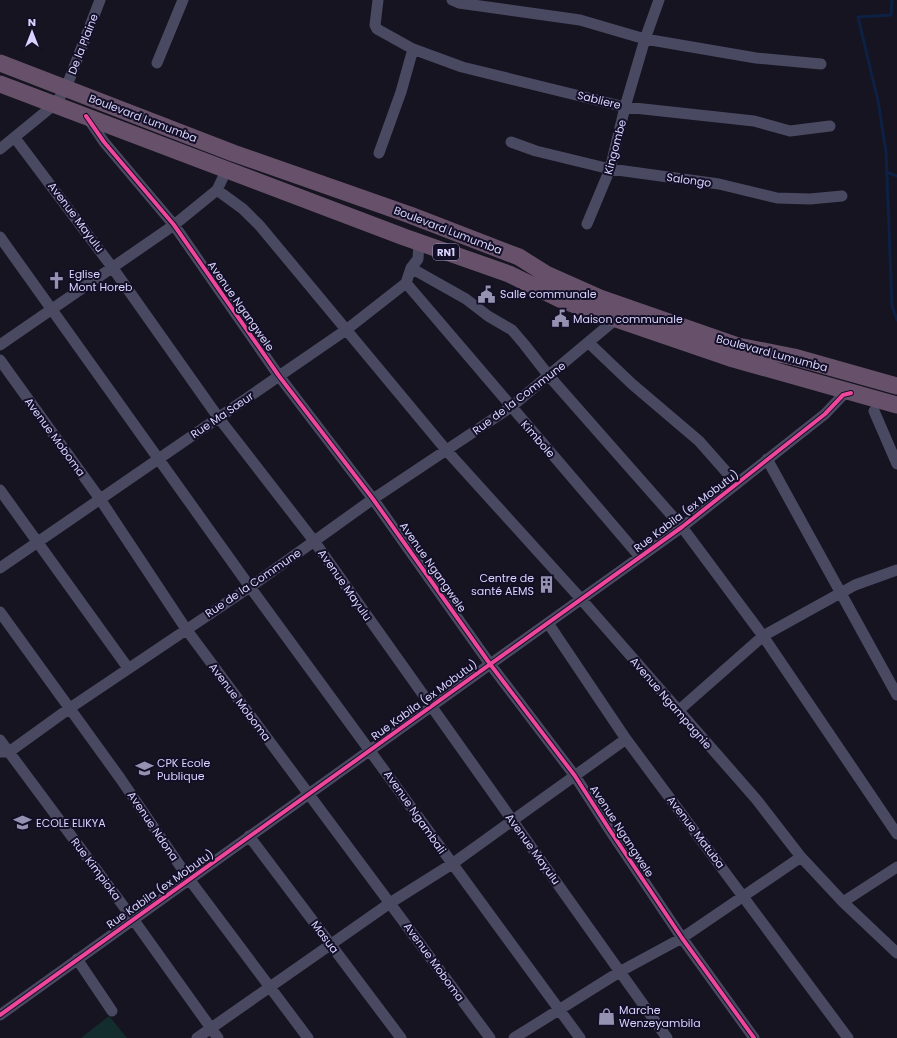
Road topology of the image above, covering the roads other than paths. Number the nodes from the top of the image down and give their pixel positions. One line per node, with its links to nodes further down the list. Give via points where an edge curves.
1 (100, 0): 13 (street, De la Plaine)
2 (183, 0): 10 (street)
3 (378, 0): 8 (street, Sabliere, via 377,29)
4 (452, 0): 6 (street, via 459,3)
5 (659, 0): 7 (street, Kingombe)
6 (518, 5): 7 (street)
7 (645, 39): 11 (street, via 756,58); 15 (street, Kingombe)
8 (413, 49): 15 (street, Sabliere, via 462,67); 21 (street)
9 (0, 63): 13 (highway, Boulevard Lumumba / RN1)
10 (157, 63)
11 (820, 64)
12 (0, 84): 14 (highway, Boulevard Lumumba / RN1)
13 (66, 88): 14 (street, De la Plaine); 26 (highway, Boulevard Lumumba / RN1, via 233,153)
14 (55, 104): 16 (highway, Boulevard Lumumba / RN1); 18 (street, De la Plaine)
15 (625, 107): 17 (street, Sabliere, via 754,121 790,131); 22 (street, Kingombe)
16 (86, 116): 23 (highway, Boulevard Lumumba / RN1); 28 (street, Avenue Ngangwele, via 104,142)
17 (830, 126)
18 (15, 138): 20 (street, De la Plaine); 31 (street, Avenue Mayulu)
19 (511, 142): 22 (street, Salongo, via 536,151)
20 (0, 149)
21 (379, 153)
22 (610, 169): 25 (street, Salongo, via 719,184 778,198 810,200); 27 (street, Kingombe)
23 (227, 170): 24 (street); 30 (highway, Boulevard Lumumba / RN1)
24 (217, 190): 28 (street); 36 (street, Avenue Ngampagnie, via 260,226)
25 (842, 196)
26 (410, 215): 30 (highway); 35 (highway, Boulevard Lumumba / RN1, via 520,257 546,274 600,298)
27 (587, 224)
28 (174, 225): 31 (street); 40 (street, Avenue Ngangwele)
29 (0, 238): 34 (street, Avenue Ngambali)
30 (411, 240): 32 (street, via 418,259); 35 (highway, Boulevard Lumumba / RN1, via 509,274 564,301)
31 (112, 267): 34 (street); 47 (street, Avenue Mayulu)
32 (411, 268): 33 (street); 41 (street, via 466,299 512,330)
33 (406, 283): 36 (street, Rue Ma Sœur); 45 (street, Kimbole)
34 (51, 310): 38 (street); 49 (street, Avenue Ngambali)
35 (619, 312): 37 (street, Rue de la Commune); 42 (highway, Boulevard Lumumba / RN1, via 738,346 794,357); 43 (highway, Boulevard Lumumba / RN1, via 730,358)
36 (346, 330): 40 (street, Rue Ma Sœur); 48 (street, Avenue Ngampagnie)
37 (589, 343): 41 (street, Rue de la Commune); 52 (street, via 637,389 699,442)
38 (0, 345)
39 (0, 360): 54 (street, Avenue Moboma)
40 (279, 376): 47 (street, Rue Ma Sœur); 55 (street, Avenue Ngangwele)
41 (549, 376): 45 (street, Rue de la Commune); 56 (street)
42 (897, 386)
43 (851, 393): 44 (highway, Boulevard Lumumba / RN1); 50 (street, Rue Kabila (ex Mobutu), via 843,395 825,414)
44 (897, 405)
45 (510, 407): 48 (street, Rue de la Commune); 59 (street, Kimbole)
46 (874, 411): 51 (street)
47 (218, 417): 49 (street, Rue Ma Sœur); 58 (street, Avenue Mayulu)
48 (447, 451): 55 (street, Rue de la Commune); 64 (street, Avenue Ngampagnie)
49 (159, 457): 54 (street, Rue Ma Sœur); 62 (street, Avenue Ngambali)
50 (767, 459): 52 (street, Rue Kabila (ex Mobutu)); 63 (street)
51 (897, 464)
52 (737, 484): 56 (street, Rue Kabila (ex Mobutu))
53 (0, 490): 57 (street)
54 (100, 499): 57 (street, Rue Ma Sœur); 67 (street, Avenue Moboma)
55 (373, 499): 58 (street, Rue de la Commune); 69 (street, Avenue Ngangwele)
56 (682, 527): 59 (street, Rue Kabila (ex Mobutu)); 68 (street)
57 (37, 541): 60 (street, Rue Ma Sœur); 70 (street)
58 (314, 541): 62 (street, Rue de la Commune); 72 (street, Avenue Mayulu)
59 (640, 557): 64 (street, Rue Kabila (ex Mobutu))
60 (0, 568)
61 (897, 570): 63 (street, via 855,585)
62 (250, 586): 67 (street, Rue de la Commune); 77 (street, Avenue Ngambali)
63 (841, 593): 68 (street); 71 (street)
64 (581, 599): 66 (street, Rue Kabila (ex Mobutu)); 74 (street, Avenue Ngampagnie)
65 (0, 612): 73 (street, Avenue Ndona)
66 (548, 623): 69 (street, Rue Kabila (ex Mobutu)); 75 (street, Avenue Matuba)
67 (186, 629): 70 (street, Rue de la Commune); 80 (street, Avenue Moboma)
68 (763, 636): 74 (street); 82 (street)
69 (490, 664): 72 (street, Rue Kabila (ex Mobutu)); 79 (street, Avenue Ngangwele)
70 (128, 668): 73 (street, Rue de la Commune)
71 (897, 695)
72 (430, 707): 77 (street, Rue Kabila (ex Mobutu)); 81 (street, Avenue Mayulu)
73 (70, 708): 78 (street, Rue de la Commune); 87 (street, Avenue Ndona)
74 (678, 711): 84 (street, Avenue Ngampagnie, via 756,799)
75 (626, 739): 79 (street); 88 (street, Avenue Matuba)
76 (0, 740): 78 (street, Rue Kimpioka)
77 (371, 749): 80 (street, Rue Kabila (ex Mobutu)); 85 (street, Avenue Ngambali)
78 (4, 752): 91 (street, Rue Kimpioka)
79 (575, 776): 81 (street); 92 (street, Avenue Ngangwele)
80 (308, 794): 83 (street, Rue Kabila (ex Mobutu)); 90 (street, Avenue Moboma)
81 (512, 821): 85 (street); 96 (street, Avenue Mayulu)
82 (897, 834)
83 (249, 836): 87 (street, Rue Kabila (ex Mobutu)); 93 (street, Masua)
84 (801, 857): 88 (street); 89 (street, Avenue Ngampagnie)
85 (452, 864): 90 (street); 98 (street, Avenue Ngambali)
86 (897, 867): 89 (street)
87 (189, 879): 91 (street, Rue Kabila (ex Mobutu)); 97 (street, Avenue Ndona)
88 (745, 897): 92 (street); 111 (street, Avenue Matuba)
89 (843, 902): 94 (street, Avenue Ngampagnie)
90 (390, 903): 93 (street); 106 (street, Avenue Moboma)
91 (133, 919): 95 (street, Rue Kabila (ex Mobutu)); 101 (street, Rue Kimpioka)
92 (682, 938): 96 (street); 110 (street, Avenue Ngangwele)
93 (331, 944): 97 (street); 105 (street, Masua)
94 (897, 953)
95 (77, 959): 99 (street); 100 (street, Rue Kabila (ex Mobutu))
96 (621, 971): 98 (street); 109 (street, Avenue Mayulu)
97 (270, 986): 101 (street); 104 (street, Avenue Ndona)
98 (560, 1009): 107 (street); 108 (street, Avenue Ngambali)
99 (112, 1011)
100 (0, 1015)
101 (212, 1029): 102 (street); 103 (street, Rue Kimpioka)
102 (196, 1038)
103 (218, 1038)
104 (308, 1038)
105 (401, 1038)
106 (490, 1038)
107 (514, 1038)
108 (580, 1038)
109 (667, 1038)
110 (754, 1038)
111 (848, 1038)

